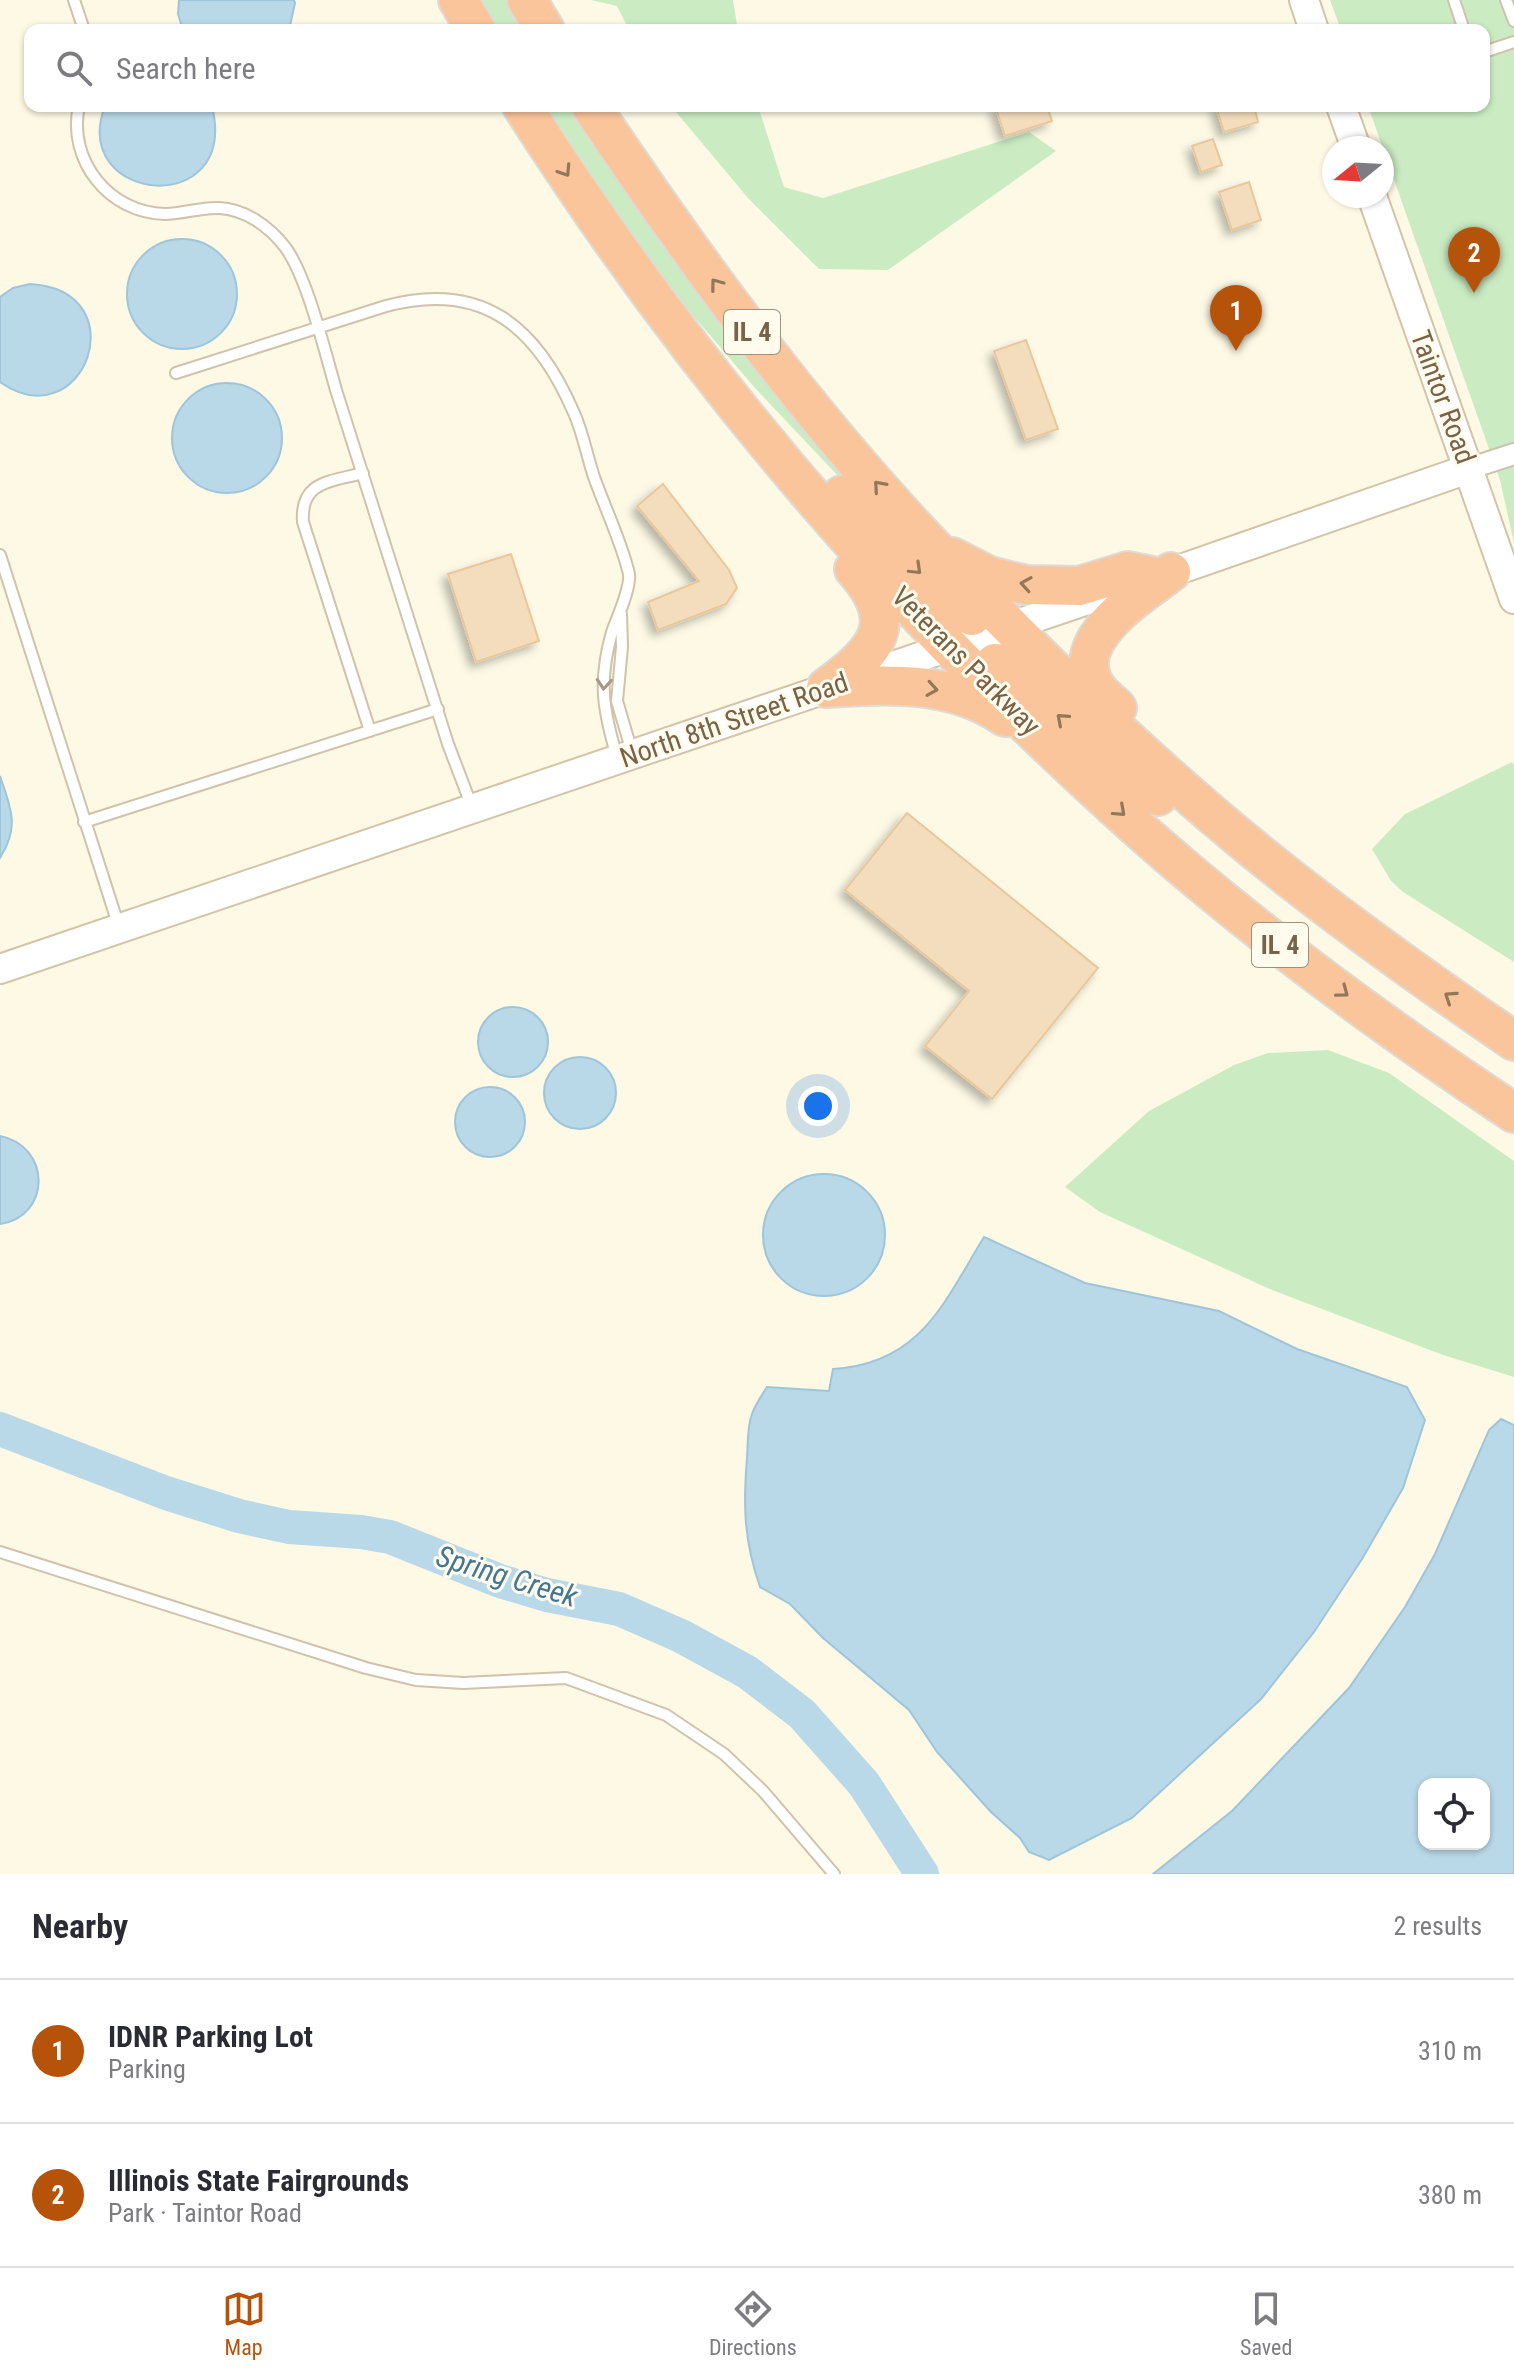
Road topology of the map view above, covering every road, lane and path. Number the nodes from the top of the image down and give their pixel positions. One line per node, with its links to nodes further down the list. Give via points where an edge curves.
1 (74, 0): 8 (lane)
2 (458, 0): 9 (highway)
3 (527, 0): 10 (highway)
4 (1304, 0): 11 (street)
5 (1454, 0): 12 (lane)
6 (1506, 0): 7 (lane)
7 (1514, 21)
8 (82, 24)
9 (472, 24)
10 (541, 24)
11 (1312, 24)
12 (1462, 24)
13 (1514, 42): 14 (lane)
14 (1490, 50)
15 (78, 112): 21 (lane, via 76,129 85,165 126,205 145,212 236,211 280,240 297,266)
16 (526, 112): 23 (highway, Veterans Parkway / IL 4, one-way to 23)
17 (595, 112): 27 (highway, Veterans Parkway / IL 4, one-way to 17, via 751,331)
18 (1343, 112): 19 (street)
19 (1352, 136)
20 (1376, 208): 25 (street, Taintor Road)
21 (317, 328): 22 (lane); 26 (lane); 36 (lane, via 404,301 437,297 484,307 526,336 575,415 630,577 612,634 603,702)
22 (176, 373)
23 (712, 377): 31 (highway, one-way to 31, via 725,369 852,506 952,603 985,621); 32 (highway, Veterans Parkway / IL 4, via 815,501); 33 (highway, via 741,436 877,598 878,634 872,646)
24 (1514, 454): 25 (street)
25 (1468, 469): 29 (street, North 8th Street Road); 30 (street, Taintor Road)
26 (363, 473): 34 (lane); 35 (lane, via 313,489 302,509)
27 (930, 545): 29 (highway, one-way to 27, via 1128,571 1079,586 1026,585 989,576); 31 (highway, Veterans Parkway / IL 4)
28 (0, 555): 39 (lane)
29 (1164, 574): 31 (street, North 8th Street Road); 40 (highway, via 1102,628 1091,659 1094,682 1249,826)
30 (1514, 599)
31 (1009, 626): 32 (street, North 8th Street Road); 40 (highway, Veterans Parkway / IL 4)
32 (948, 646): 33 (street, North 8th Street Road); 37 (highway, Veterans Parkway / IL 4); 41 (highway, one-way to 32, via 1293,897 1247,864 1007,672 977,653)
33 (826, 688): 36 (street, North 8th Street Road); 37 (highway, one-way to 37, via 887,684 947,691 990,707)
34 (438, 709): 35 (lane); 38 (lane)
35 (370, 731): 39 (lane)
36 (626, 757): 38 (street, North 8th Street Road)
37 (1063, 758): 45 (highway, Veterans Parkway / IL 4, one-way to 45, via 1270,937)
38 (473, 809): 42 (street, North 8th Street Road)
39 (84, 822): 42 (lane)
40 (1279, 870): 41 (highway, Veterans Parkway / IL 4)
41 (1329, 909): 44 (highway, Veterans Parkway / IL 4, one-way to 41)
42 (120, 929): 43 (street, North 8th Street Road)
43 (0, 969)
44 (1514, 1041)
45 (1514, 1113)
46 (0, 1552): 47 (lane, via 416,1680 566,1678 606,1691 666,1715 724,1754)
47 (834, 1874)

